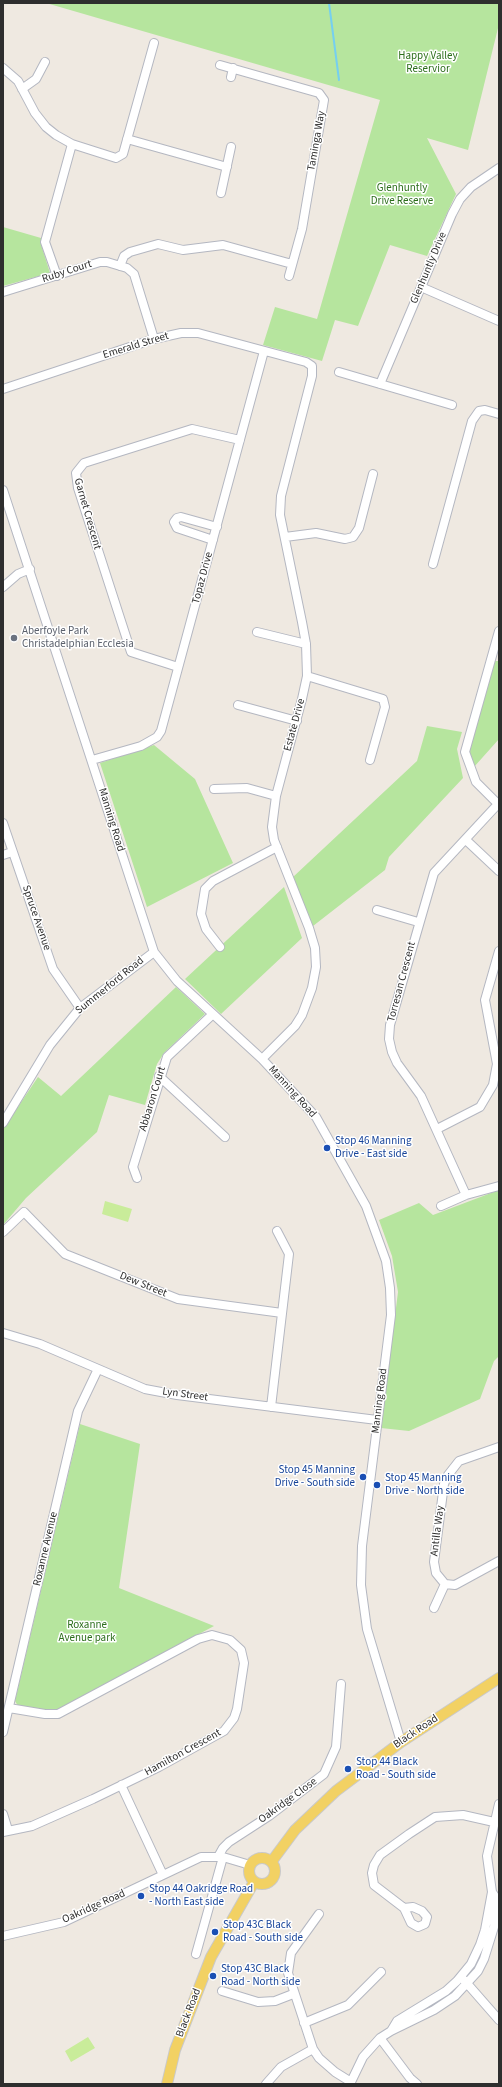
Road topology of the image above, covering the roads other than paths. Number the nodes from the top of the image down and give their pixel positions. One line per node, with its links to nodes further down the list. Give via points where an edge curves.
1 (154, 43): 8 (street)
2 (45, 62): 7 (street, via 36,79)
3 (220, 65): 5 (street, Taminga Way)
4 (3, 68): 7 (street, via 15,78)
5 (234, 68): 6 (street); 14 (street, Taminga Way, via 319,93 324,100 302,229)
6 (231, 77)
7 (22, 90): 9 (street, via 46,127)
8 (127, 139): 9 (street, via 121,155 116,158); 11 (street)
9 (72, 144): 16 (street, via 45,242)
10 (232, 147): 11 (street)
11 (227, 167): 13 (street)
12 (499, 168): 18 (street, Glenhuntly Drive, via 471,187 460,199)
13 (222, 193)
14 (292, 264): 15 (street, via 223,245 183,250 158,244 130,252 124,256); 17 (street, Taminga Way)
15 (120, 266): 16 (street, Ruby Court, via 100,262); 21 (street, Ruby Court, via 134,274)
16 (57, 276): 19 (street, Ruby Court)
17 (289, 276)
18 (421, 287): 20 (street); 25 (street, Glenhuntly Drive)
19 (3, 292)
20 (498, 319)
21 (154, 339): 22 (street, Emerald Street, via 181,333 198,333); 26 (street, Emerald Street)
22 (264, 351): 23 (street, Emerald Street, via 306,362 312,366); 29 (street, Topaz Drive)
23 (313, 371): 33 (street, Estate Drive, via 281,496 280,515)
24 (339, 372): 25 (street)
25 (380, 384): 27 (street)
26 (3, 389)
27 (452, 405)
28 (499, 414): 35 (street, via 479,411 472,421)
29 (240, 440): 32 (street, Topaz Drive); 41 (street, Garnet Crescent, via 192,429 84,463 76,473 76,481 131,652)
30 (373, 474): 33 (street, via 359,528 353,537 345,539 316,533)
31 (3, 490): 36 (street, Manning Road)
32 (217, 527): 34 (street, Topaz Drive); 34 (street, via 181,517 174,522 177,528)
33 (285, 537): 40 (street, Estate Drive)
34 (214, 540): 41 (street, Topaz Drive)
35 (433, 564)
36 (30, 569): 37 (street, via 18,574); 45 (street, Manning Road)
37 (3, 587)
38 (499, 631): 49 (street, via 465,752 476,782)
39 (257, 632): 40 (street)
40 (306, 644): 42 (street, Estate Drive)
41 (178, 667): 45 (street, Topaz Drive, via 161,731 157,737 141,746)
42 (307, 676): 44 (street, Estate Drive); 46 (street, via 383,699 385,707)
43 (238, 705): 44 (street)
44 (297, 721): 48 (street, Estate Drive)
45 (92, 760): 60 (street, Manning Road)
46 (370, 760)
47 (214, 789): 48 (street, via 248,788)
48 (276, 796): 52 (street, Estate Drive, via 272,827)
49 (499, 804): 51 (street, Torresan Crescent)
50 (3, 823): 53 (street, Spruce Avenue)
51 (466, 840): 55 (street); 57 (street, Torresan Crescent, via 434,873)
52 (277, 847): 58 (street, via 213,881 205,890 201,914 206,929); 64 (street, Estate Drive, via 309,928 316,968 302,1015 295,1026)
53 (12, 852): 54 (street); 62 (street, Spruce Avenue, via 53,969)
54 (3, 855)
55 (499, 871)
56 (377, 910): 57 (street)
57 (418, 922): 67 (street, Torresan Crescent, via 390,1025 389,1039 397,1063 421,1096)
58 (220, 947)
59 (499, 950): 61 (street)
60 (154, 952): 62 (street, Summerford Road); 63 (street, Manning Road)
61 (497, 969): 67 (street, via 485,1000 498,1064 493,1085 480,1107)
62 (80, 1008): 66 (street, Summerford Road, via 50,1046)
63 (213, 1014): 64 (street, Manning Road); 65 (street, Abbaron Court, via 167,1057)
64 (262, 1059): 79 (street, Manning Road, via 316,1117 366,1206 386,1261 391,1315)
65 (159, 1076): 68 (street); 69 (street, Abbaron Court, via 133,1167)
66 (3, 1123)
67 (437, 1129): 71 (street, Torresan Crescent)
68 (225, 1137)
69 (136, 1178)
70 (499, 1186): 71 (street)
71 (466, 1195): 72 (street)
72 (441, 1206)
73 (278, 1231): 75 (street, via 289,1254)
74 (3, 1232): 75 (street, Dew Street, via 24,1212 65,1254 178,1299)
75 (282, 1313): 78 (street)
76 (3, 1333): 77 (street, Lyn Street, via 40,1344)
77 (98, 1369): 78 (street, Lyn Street, via 145,1389); 86 (street, Roxanne Avenue, via 78,1411)
78 (271, 1407): 79 (street, Lyn Street)
79 (377, 1420): 88 (street, Manning Road, via 362,1546 361,1585 367,1629)
80 (499, 1446): 82 (street, Antilla Way, via 459,1461 444,1484 434,1562 436,1573)
81 (499, 1561): 82 (street, via 455,1586)
82 (445, 1584): 83 (street)
83 (434, 1608)
84 (499, 1678): 88 (main road, Black Road)
85 (342, 1684): 94 (street, Oakridge Close, via 336,1747 324,1774 269,1816 229,1842 222,1848)
86 (9, 1708): 87 (street, Roxanne Avenue); 89 (street, Hamilton Crescent, via 58,1714 198,1639 212,1635 230,1640 240,1650 244,1663 234,1718 224,1731 159,1768)
87 (3, 1732)
88 (401, 1742): 95 (main road, Black Road, via 336,1791 295,1830)
89 (121, 1785): 93 (street, Hamilton Crescent, via 32,1826); 97 (street)
90 (499, 1804): 92 (street)
91 (3, 1814): 93 (street)
92 (494, 1822): 99 (street, via 488,1856); 100 (street, via 463,1815 435,1818 380,1855 372,1873 374,1885)
93 (6, 1831)
94 (220, 1857): 96 (street, Oakridge Road); 97 (street, Oakridge Road, via 201,1857); 103 (street)
95 (272, 1861): 96 (main road, via 263,1857 254,1860); 98 (main road, via 276,1867 271,1882 264,1885)
96 (250, 1865): 98 (main road, via 249,1872)
97 (164, 1876): 102 (street, Oakridge Road, via 64,1922)
98 (254, 1882): 115 (main road, Black Road, via 213,1953 175,2050)
99 (492, 1892): 105 (street, via 480,1946 471,1964); 106 (street, via 496,1898 496,1912 490,1942 478,1971)
100 (404, 1908)
101 (319, 1914): 108 (street, via 291,1953 288,1973)
102 (3, 1936)
103 (196, 1954)
104 (381, 1972): 110 (street, via 348,2005)
105 (460, 1977): 106 (street); 111 (street, via 446,1991 397,2020)
106 (468, 1984): 109 (street); 111 (street, via 434,2010)
107 (222, 1991): 108 (street, via 258,2002 275,2001)
108 (293, 1994): 110 (street)
109 (499, 2020)
110 (304, 2023): 113 (street)
111 (391, 2031): 112 (street)
112 (380, 2038): 114 (street, via 363,2057); 117 (street)
113 (313, 2049): 114 (street, via 319,2058); 116 (street, via 281,2067)
114 (351, 2083)
115 (167, 2084)
116 (266, 2084)
117 (417, 2084)

